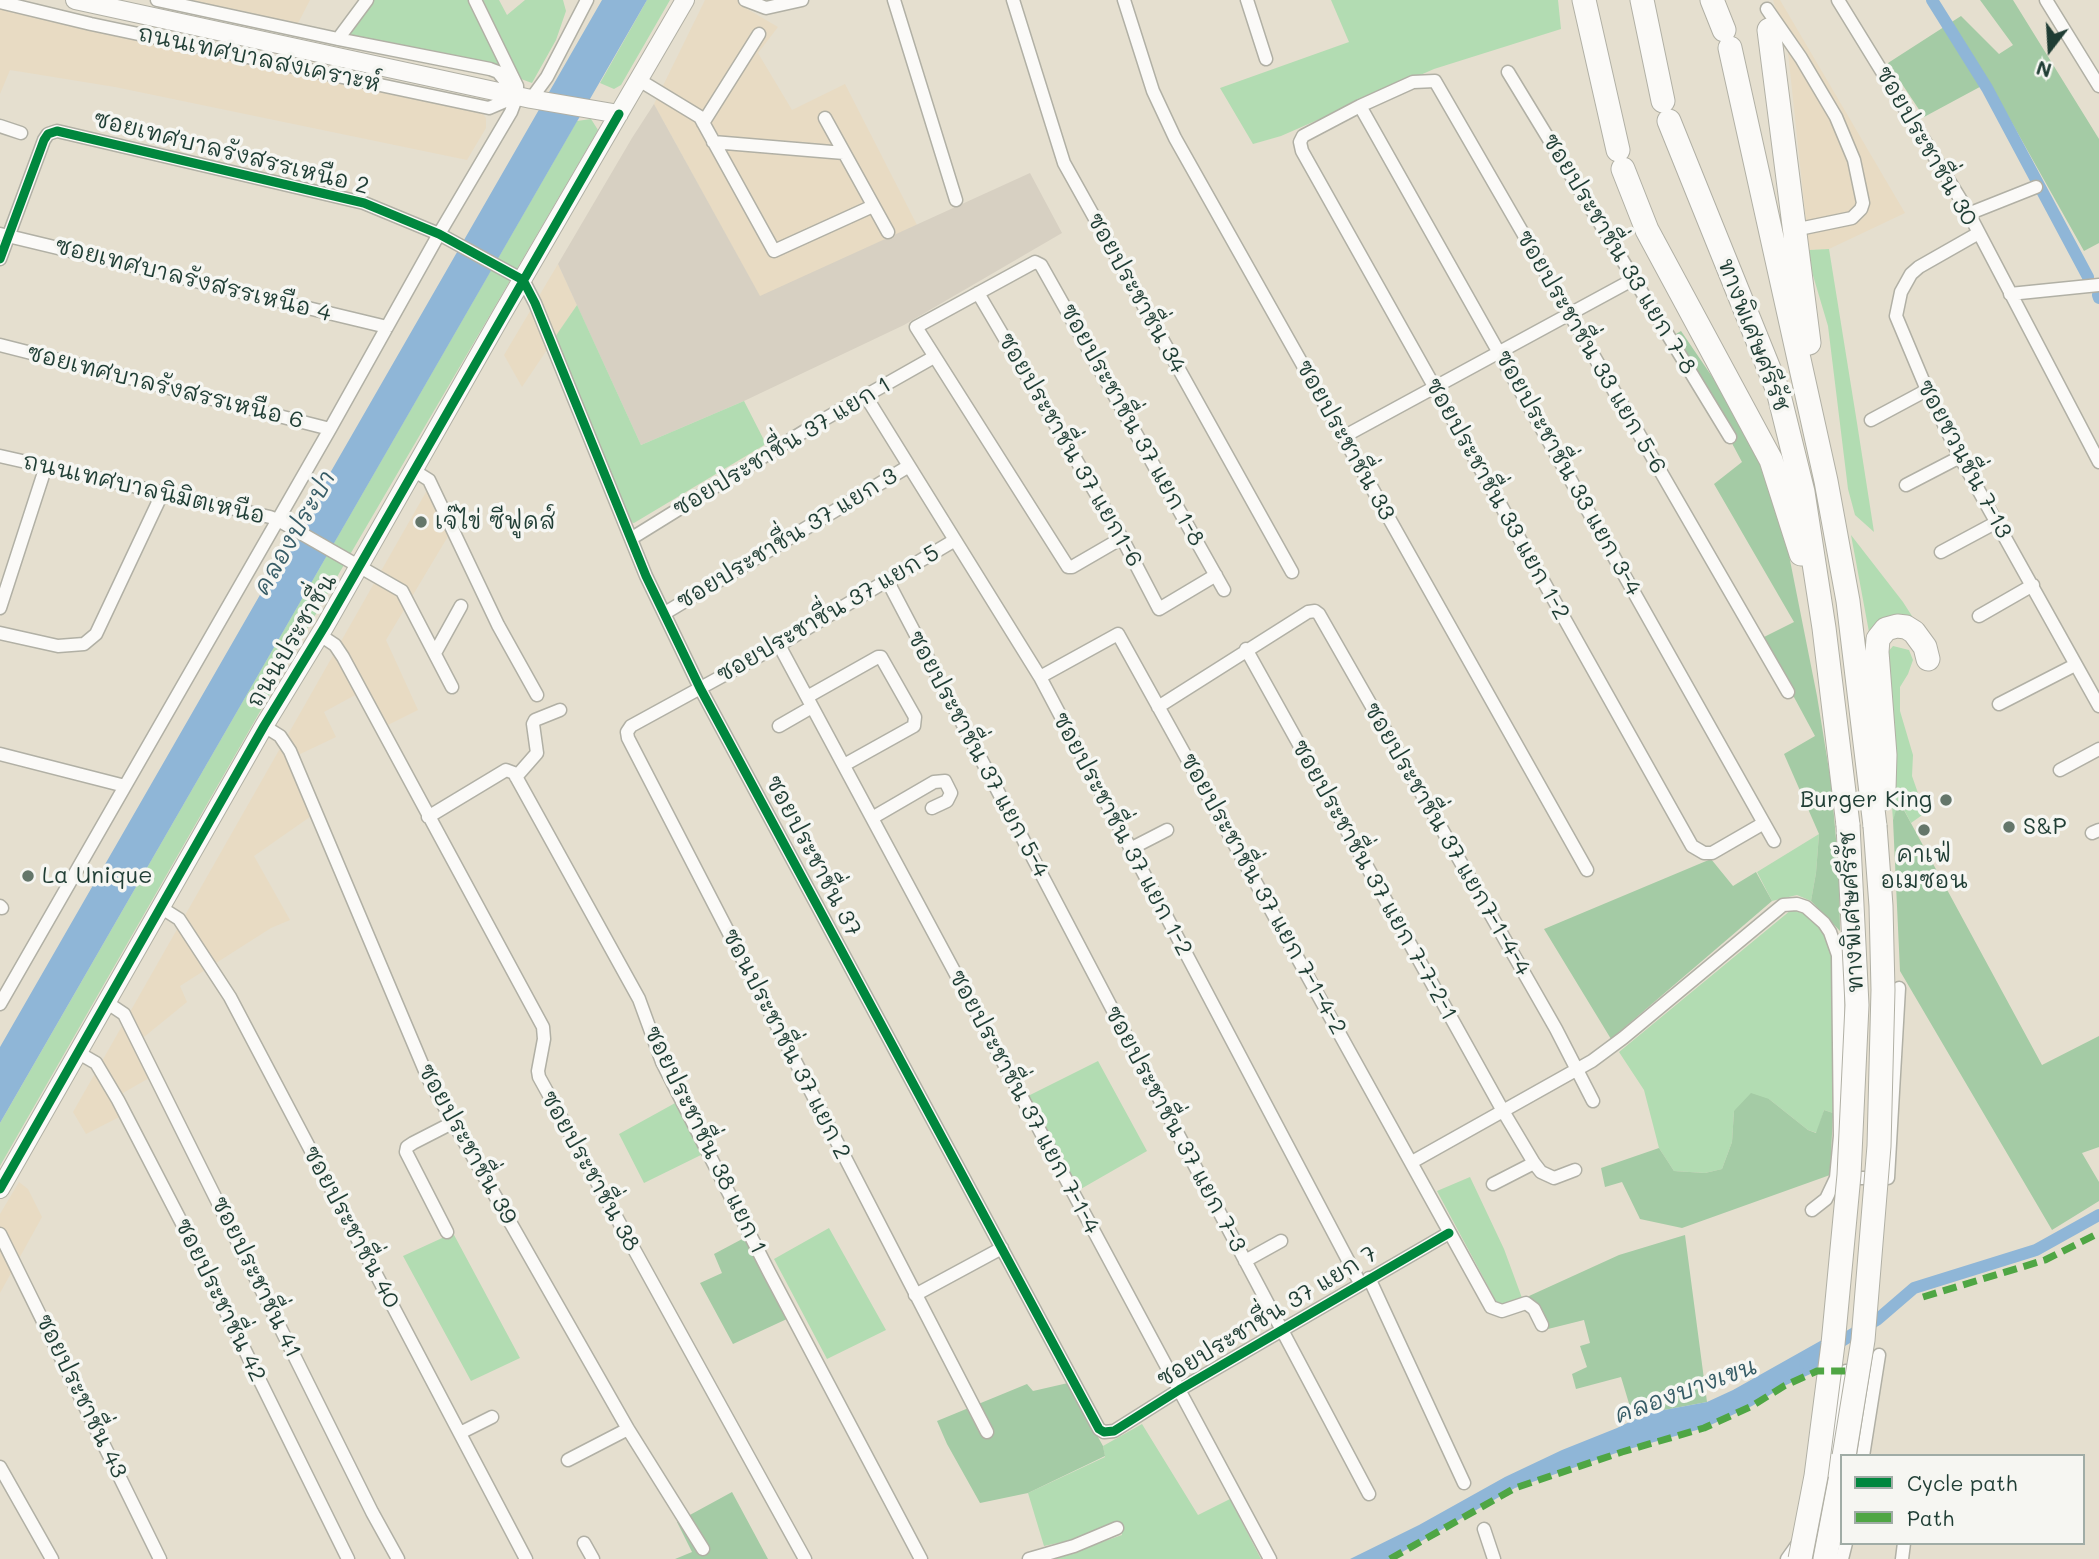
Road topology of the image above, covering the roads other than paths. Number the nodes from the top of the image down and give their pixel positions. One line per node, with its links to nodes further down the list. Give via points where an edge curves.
1 (75, 0): 28 (main road, ถนนเทศบาลสงเคราะห์)
2 (157, 0): 23 (street, ถนนเทศบาลสงเคราะห์)
3 (367, 0): 23 (street)
4 (475, 0): 28 (street, via 517,86)
5 (587, 0): 20 (street)
6 (685, 0): 26 (main road, ถนนประชาชื่น)
7 (745, 0): 8 (street, via 766,8)
8 (802, 0)
9 (894, 0): 38 (street)
10 (1013, 0): 80 (street, ซอยประชาชื่น 34, via 1063,163)
11 (1124, 0): 62 (street, ซอยประชาชื่น 33, via 1153,91 1175,138)
12 (1247, 0): 24 (street)
13 (1584, 0): 89 (highway, via 1620,159 1647,230 1771,460)
14 (1642, 0): 89 (highway, ทางพิเศษศรีรัช, via 1666,111 1778,391 1803,492)
15 (1712, 0): 70 (highway, ทางพิเศษศรีรัช, via 1727,39)
16 (1838, 0): 40 (street, ซอยประชาชื่น 30)
17 (2046, 0): 27 (street)
18 (571, 1): 20 (street)
19 (0, 2): 28 (street, ถนนเทศบาลสงเคราะห์, via 489,108)
20 (578, 16): 28 (street, via 547,77)
21 (1768, 20): 41 (highway); 41 (street, via 1801,58 1836,117 1854,160 1863,203 1852,218)
22 (759, 34): 32 (street)
23 (338, 39): 28 (street, ถนนเทศบาลสงเคราะห์, via 490,69)
24 (1266, 59)
25 (1508, 72): 47 (street, ซอยประชาชื่น 33 แยก 7-8)
26 (639, 80): 30 (main road, ถนนประชาชื่น); 32 (street, via 689,109)
27 (2098, 83)
28 (530, 99): 30 (main road, ถนนเทศบาลสงเคราะห์); 43 (street, via 511,112)
29 (1360, 106): 52 (street, ซอยประชาชื่น 33 แยก 5-6, via 1413,82 1435,81); 55 (street, ซอยประชาชื่น 33 แยก 3-4); 57 (street, ซอยประชาชื่น 33 แยก 1-2, via 1303,136 1301,151)
30 (619, 114): 48 (main road, ถนนประชาชื่น)
31 (825, 118): 36 (street)
32 (703, 123): 35 (street)
33 (0, 125): 34 (street)
34 (21, 133)
35 (713, 142): 36 (street); 39 (street, via 774,251)
36 (844, 153): 39 (street)
37 (2036, 187): 40 (street)
38 (956, 200)
39 (873, 206): 42 (street)
40 (1969, 214): 44 (street, ซอยประชาชื่น 30)
41 (1794, 230): 70 (highway)
42 (888, 232)
43 (439, 234): 45 (street, ซอยเทศบาลรังสรรเหนือ 2, via 363,203 57,131 44,140); 48 (street, ซอยเทศบาลรังสรรเหนือ 2); 53 (street)
44 (1977, 234): 51 (street, ซอยประชาชื่น 30); 58 (street, ซอยชวนชื่น 7-13, via 1919,267 1901,292 1896,316)
45 (4, 235): 46 (street, ซอยเทศบาลรังสรรเหนือ 2); 53 (street, ซอยเทศบาลรังสรรเหนือ 4)
46 (0, 259)
47 (1634, 279): 52 (street); 63 (street, ซอยประชาชื่น 33 แยก 7-8)
48 (523, 280): 69 (main road, ถนนประชาชื่น); 75 (street, ซอยประชาชื่น 37)
49 (2099, 285): 51 (street)
50 (978, 293): 56 (street, via 916,327); 76 (street, ซอยประชาชื่น 37 แยก1-6); 81 (street, ซอยประชาชื่น 37 แยก 1-8, via 1038,262)
51 (2010, 294): 66 (street, ซอยประชาชื่น 30)
52 (1569, 314): 55 (street); 100 (street, ซอยประชาชื่น 33 แยก 5-6)
53 (387, 327): 61 (street)
54 (0, 345): 61 (street, ซอยเทศบาลรังสรรเหนือ 6)
55 (1500, 352): 57 (street); 118 (street, ซอยประชาชื่น 33 แยก 3-4)
56 (933, 357): 59 (street, ซอยประชาชื่น 37 แยก 1); 76 (street, via 1068,567)
57 (1434, 388): 62 (street); 118 (street, ซอยประชาชื่น 33 แยก 1-2, via 1692,846 1712,853)
58 (1927, 390): 60 (street); 65 (street, ซอยชวนชื่น 7-13)
59 (865, 395): 68 (street, ซอยประชาชื่น 37 แยก 1-2); 75 (street, ซอยประชาชื่น 37 แยก 1)
60 (1871, 420)
61 (330, 429): 73 (street)
62 (1343, 437): 123 (street, ซอยประชาชื่น 33)
63 (1730, 437)
64 (0, 456): 67 (street, ถนนเทศบาลนิมิตเหนือ)
65 (1960, 457): 71 (street); 74 (street, ซอยชวนชื่น 7-13)
66 (2099, 463)
67 (46, 466): 72 (street, ถนนเทศบาลนิมิตเหนือ); 86 (street)
68 (909, 466): 77 (street, ซอยประชาชื่น 37 แยก 1-2); 87 (street, ซอยประชาชื่น 37 แยก 3)
69 (413, 470): 79 (main road, ถนนประชาชื่น); 101 (street, via 429,481)
70 (1826, 481): 119 (highway, ทางพิเศษศรีรัช, via 1848,601)
71 (1906, 485)
72 (162, 494): 73 (street, ถนนเทศบาลนิมิตเหนือ); 90 (street, via 96,634 83,644 58,646)
73 (281, 522): 79 (street, ถนนเทศบาลนิมิตเหนือ); 114 (street)
74 (1997, 522): 78 (street); 83 (street, ซอยชวนชื่น 7-13)
75 (632, 538): 87 (street, ซอยประชาชื่น 37)
76 (1122, 538): 81 (street, ซอยประชาชื่น 37 แยก1-6, via 1159,609)
77 (955, 540): 82 (street, ซอยประชาชื่น 37 แยก 5); 97 (street, ซอยประชาชื่น 37 แยก 1-2)
78 (1941, 552)
79 (359, 566): 91 (main road, ถนนประชาชื่น); 94 (street, ถนนเทศบาลนิมิตเหนือ, via 402,591)
80 (1292, 572)
81 (1216, 575): 84 (street, ซอยประชาชื่น 37 แยก 1-8)
82 (887, 580): 92 (street, ซอยประชาชื่น 37 แยก 5); 125 (street, ซอยประชาชื่น 37 แยก 5-4)
83 (2033, 585): 88 (street); 96 (street, ซอยชวนชื่น 7-13)
84 (1224, 590)
85 (461, 606): 94 (street)
86 (0, 608)
87 (665, 613): 99 (street, ซอยประชาชื่น 37)
88 (1979, 616)
89 (1824, 628): 182 (highway, ทางพิเศษศรีรัช, bridge, via 1847,825 1857,1005 1849,1175 1833,1344)
90 (0, 633)
91 (320, 635): 107 (main road, ถนนประชาชื่น); 116 (street, ซอยประชาชื่น 38, via 343,657)
92 (779, 645): 99 (street, ซอยประชาชื่น 37 แยก 5); 102 (street, ซอยประชาชื่น 37 แยก 7-1-4)
93 (1246, 649): 105 (street); 130 (street, ซอยประชาชื่น 37 แยก7-1-4-4, via 1308,612 1315,611 1323,618); 132 (street, ซอยประชาชื่น 37 แยก 7-7-2-1)
94 (435, 653): 98 (street, ถนนเทศบาลนิมิตเหนือ)
95 (1928, 659): 119 (highway, via 1925,647 1906,627 1886,629 1878,639 1885,755 1884,789)
96 (2075, 665): 103 (street); 104 (street, ซอยชวนชื่น 7-13)
97 (1040, 677): 105 (street, ซอยประชาชื่น 37 แยก 7-1-4-2, via 1118,634); 122 (street, ซอยประชาชื่น 37 แยก 1-2)
98 (452, 687)
99 (700, 688): 145 (street, ซอยประชาชื่น 37); 148 (street, ซอนประชาชื่น 37 แยก 2, via 631,726 628,738)
100 (1788, 692)
101 (537, 695)
102 (810, 702): 108 (street); 111 (street, ซอยประชาชื่น 37 แยก 7-1-4); 111 (street, via 881,657 915,717 914,726)
103 (1999, 704)
104 (2099, 706)
105 (1158, 707): 134 (street, ซอยประชาชื่น 37 แยก 7-1-4-2)
106 (560, 709): 113 (street, via 535,720 537,753)
107 (264, 726): 124 (main road, ถนนประชาชื่น); 133 (street, ซอยประชาชื่น 39, via 280,736 290,751 428,1078)
108 (779, 726)
109 (2099, 749): 112 (street)
110 (0, 754): 114 (street)
111 (844, 765): 117 (street, ซอยประชาชื่น 37 แยก 7-1-4)
112 (2060, 770)
113 (516, 777): 116 (street, via 506,770); 177 (street, ซอยประชาชื่น 38 แยก 1, via 639,999 662,1062)
114 (125, 786): 128 (street)
115 (932, 808): 117 (street, via 947,801 951,793 945,781 934,782)
116 (428, 817): 176 (street, ซอยประชาชื่น 38, via 543,1027 539,1077)
117 (872, 818): 153 (street, ซอยประชาชื่น 37 แยก 7-1-4)
118 (1764, 823): 121 (street, ซอยประชาชื่น 33 แยก 3-4)
119 (1874, 823): 159 (highway, ทางพิเศษศรีรัช, bridge, via 1883,990 1879,1146 1863,1340)
120 (1167, 830): 122 (street)
121 (1774, 841)
122 (1130, 849): 147 (street, ซอยประชาชื่น 37 แยก 1-2)
123 (1587, 870)
124 (160, 907): 127 (main road, ถนนประชาชื่น); 158 (street, ซอยประชาชื่น 40, via 179,919 230,997)
125 (1069, 927): 146 (street, ซอยประชาชื่น 37 แยก 7-3)
126 (1899, 988): 137 (street, via 1888,1178)
127 (106, 1002): 129 (main road, ถนนประชาชื่น); 173 (street, ซอยประชาชื่น 41, via 124,1014)
128 (0, 1004)
129 (77, 1052): 139 (main road, ถนนประชาชื่น); 172 (street, ซอยประชาชื่น 42, via 96,1063 118,1100)
130 (1575, 1069): 131 (street, ซอยประชาชื่น 37 แยก7-1-4-4); 132 (street); 137 (street, via 1623,1038 1783,905 1806,906 1830,932 1838,955 1840,1136)
131 (1593, 1101)
132 (1503, 1111): 134 (street); 135 (street, ซอยประชาชื่น 37 แยก 7-7-2-1)
133 (454, 1122): 141 (street, via 413,1143 406,1152); 155 (street, ซอยประชาชื่น 39)
134 (1412, 1162): 142 (street, ซอยประชาชื่น 37 แยก 7-1-4-2)
135 (1534, 1163): 136 (street, via 1554,1178); 138 (street)
136 (1575, 1170)
137 (1836, 1178): 140 (street, via 1826,1199)
138 (1493, 1184)
139 (0, 1189)
140 (1812, 1210)
141 (447, 1232)
142 (1449, 1233): 147 (street, ซอยประชาชื่น 37 แยก 7); 149 (street, ซอยประชาชื่น 37 แยก 7-1-4-2, via 1491,1307 1502,1311 1527,1303)
143 (0, 1234): 171 (street, ซอยประชาชื่น 43)
144 (1281, 1241): 146 (street)
145 (1002, 1248): 148 (street); 157 (street, ซอยประชาชื่น 37, via 1096,1425)
146 (1245, 1261): 150 (street, ซอยประชาชื่น 37 แยก 7-3)
147 (1365, 1281): 150 (street, ซอยประชาชื่น 37 แยก 7); 164 (street, ซอยประชาชื่น 37 แยก 1-2)
148 (915, 1295): 156 (street, ซอนประชาชื่น 37 แยก 2)
149 (1542, 1325)
150 (1281, 1330): 153 (street, ซอยประชาชื่น 37 แยก 7); 165 (street, ซอยประชาชื่น 37 แยก 7-3)
151 (1879, 1355): 160 (street)
152 (1846, 1371): 181 (street, via 1813,1523)
153 (1179, 1390): 157 (street, ซอยประชาชื่น 37 แยก 7, via 1114,1431); 179 (street, ซอยประชาชื่น 37 แยก 7-1-4)
154 (492, 1417): 158 (street)
155 (628, 1429): 161 (street); 169 (street, ซอยประชาชื่น 39)
156 (987, 1432)
157 (1104, 1432)
158 (460, 1433): 174 (street, ซอยประชาชื่น 40)
159 (1844, 1454)
160 (1863, 1454)
161 (568, 1460)
162 (0, 1467): 170 (street)
163 (1840, 1480): 183 (highway)
164 (1464, 1483)
165 (1369, 1494)
166 (1117, 1528): 178 (street)
167 (1484, 1528): 180 (street)
168 (584, 1542): 175 (street)
169 (703, 1549)
170 (52, 1559)
171 (160, 1559)
172 (348, 1559)
173 (398, 1559)
174 (526, 1559)
175 (593, 1559)
176 (804, 1559)
177 (921, 1559)
178 (1028, 1559)
179 (1270, 1559)
180 (1494, 1559)
181 (1787, 1559)
182 (1800, 1559)
183 (1825, 1559)

